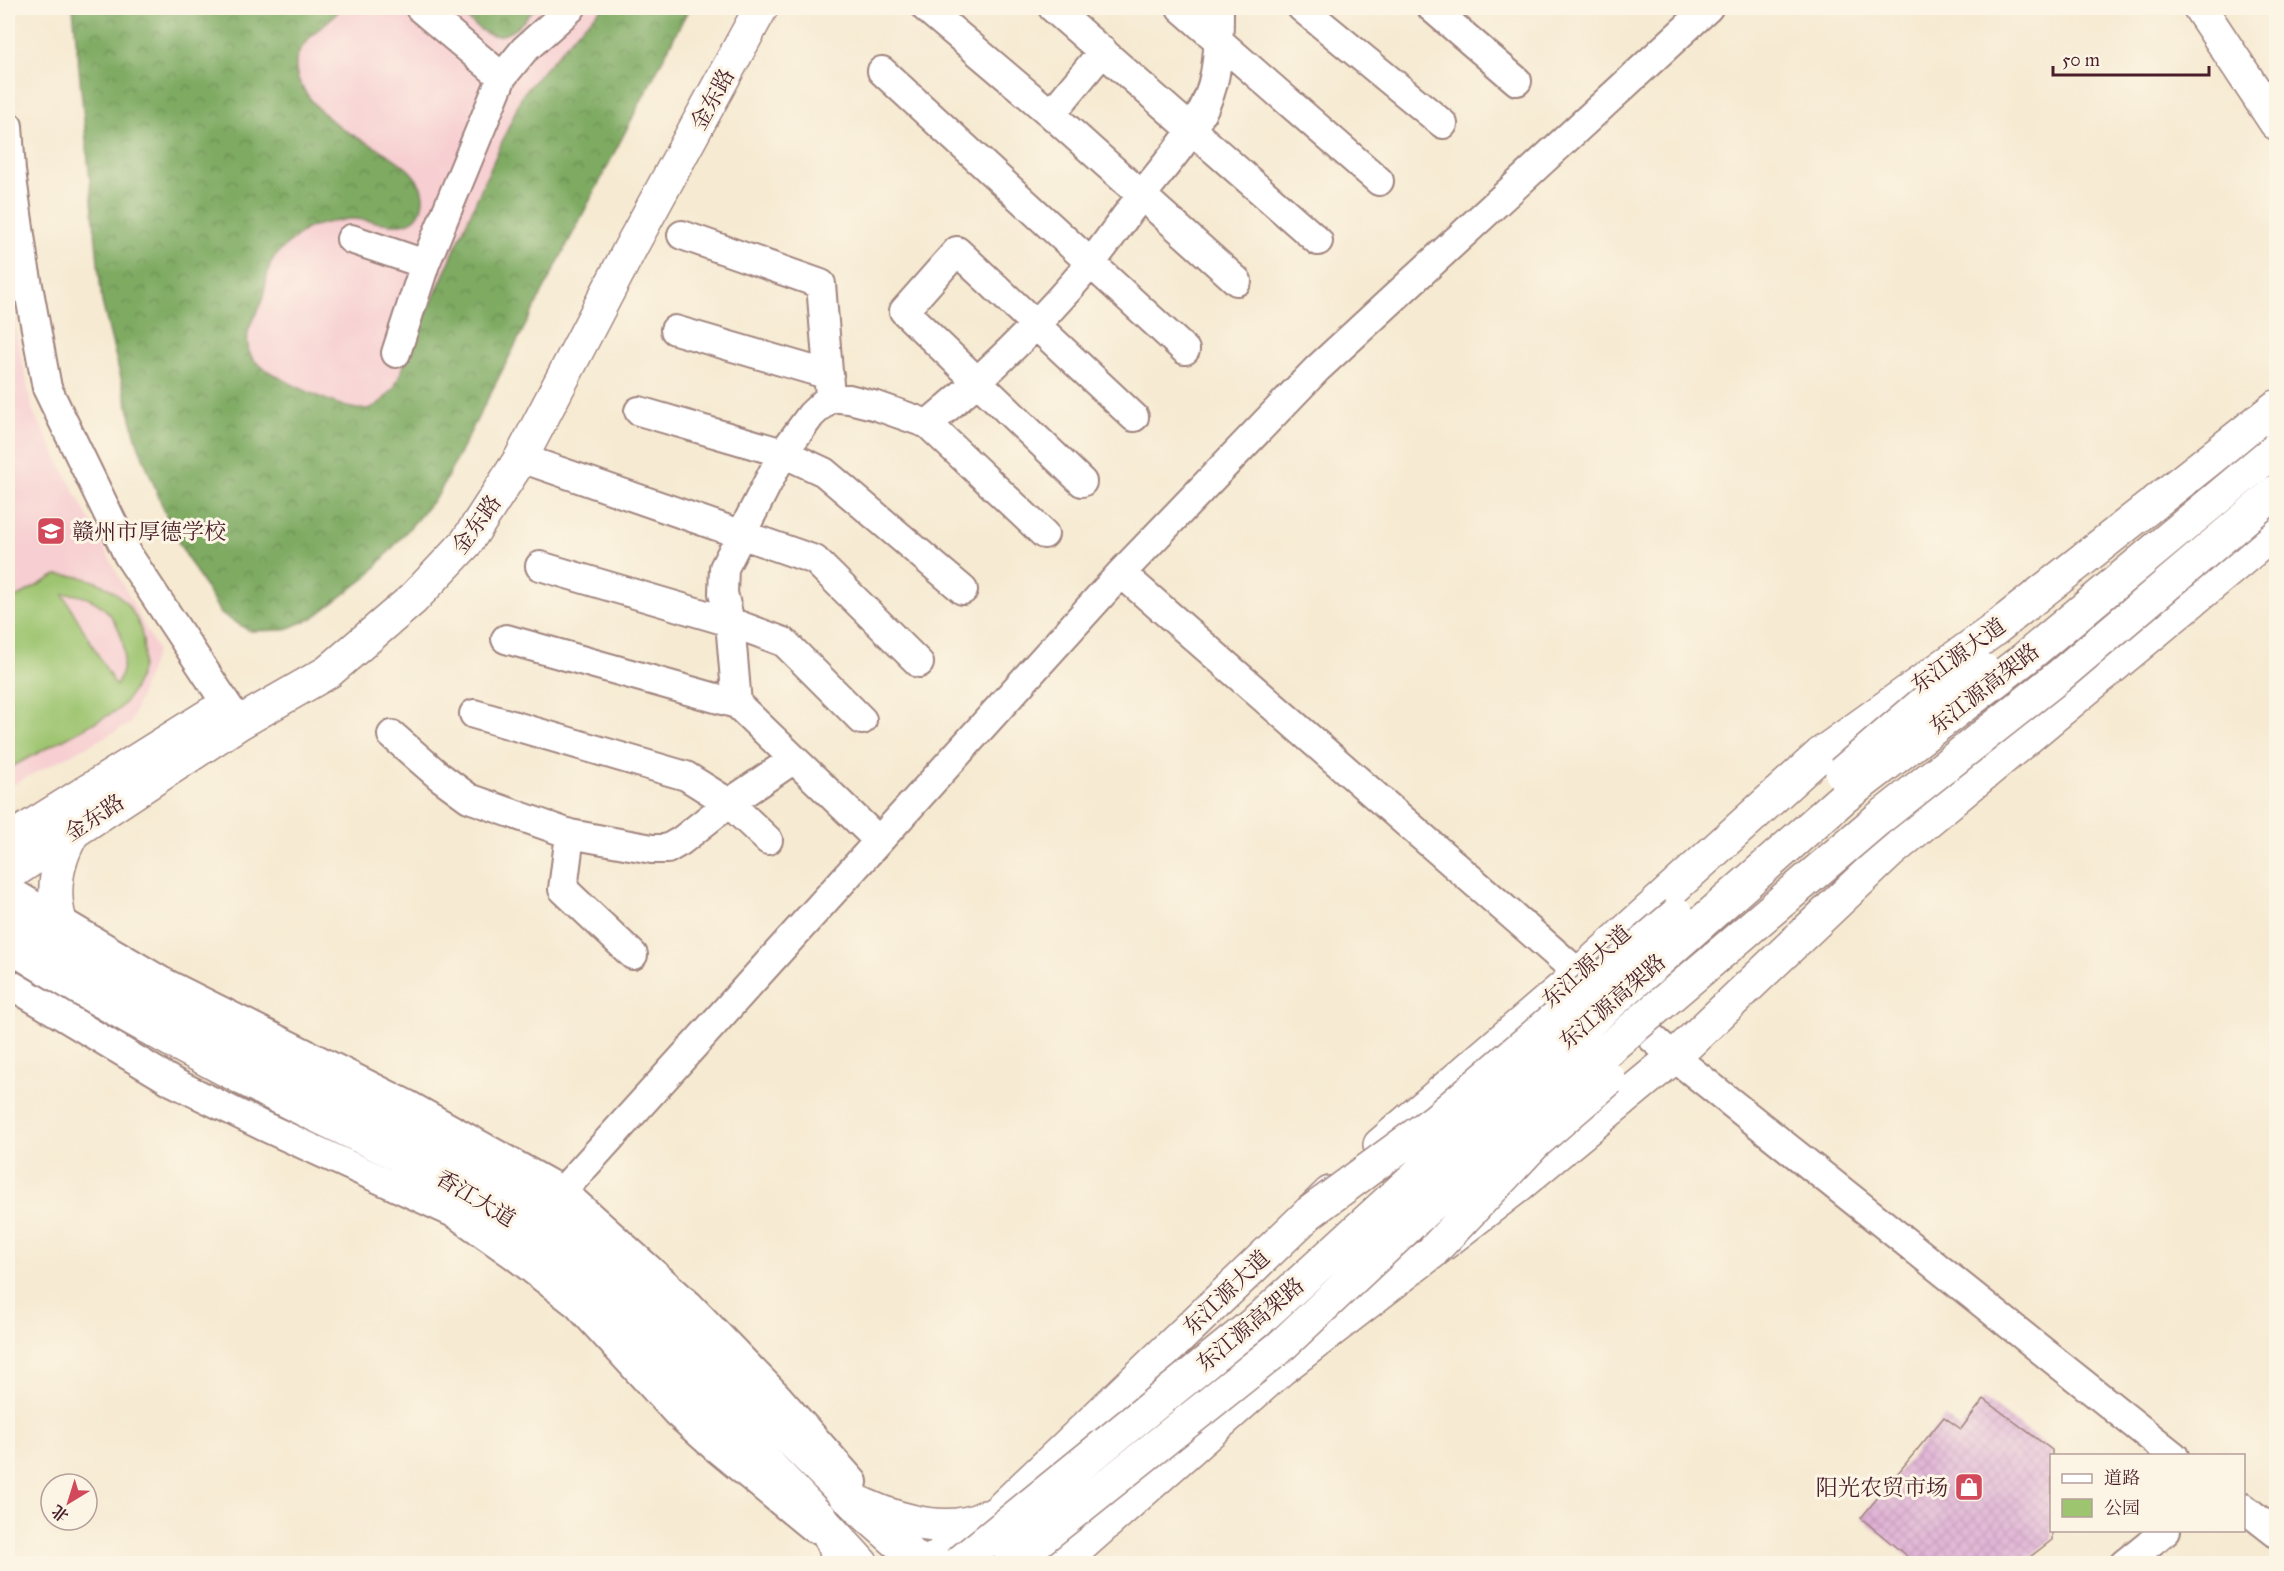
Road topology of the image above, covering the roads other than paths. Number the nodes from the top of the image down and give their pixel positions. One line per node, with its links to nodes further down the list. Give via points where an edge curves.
1 (420, 8): 16 (street)
2 (571, 8): 16 (street, via 524,50)
3 (737, 8): 59 (main road, 金东路, via 504,454 451,534 402,586)
4 (762, 8): 44 (main road, 金东路)
5 (927, 8): 18 (street)
6 (1053, 8): 14 (street)
7 (1181, 8): 13 (street)
8 (1219, 8): 13 (street)
9 (1302, 8): 20 (street)
10 (1432, 8): 17 (street)
11 (1708, 8): 51 (street, via 1317,369)
12 (2200, 8): 19 (main road)
13 (1219, 40): 22 (street, via 1210,92); 24 (street)
14 (1103, 51): 18 (street); 22 (street)
15 (882, 71): 29 (street)
16 (502, 77): 30 (street)
17 (1517, 81)
18 (1051, 114): 25 (street)
19 (2277, 123)
20 (1443, 124)
21 (8, 126): 23 (street)
22 (1192, 132): 25 (street); 28 (street)
23 (9, 171): 59 (street, via 47,388 128,555)
24 (1379, 181)
25 (1141, 195): 29 (street); 31 (street)
26 (682, 235): 37 (street, via 821,284)
27 (351, 239): 30 (street)
28 (1318, 241)
29 (1091, 262): 32 (street); 34 (street)
30 (425, 264): 35 (street)
31 (1237, 281)
32 (1036, 325): 36 (street); 36 (street, via 957,251 904,311); 40 (street)
33 (675, 330): 37 (street)
34 (1185, 350)
35 (396, 353)
36 (978, 382): 41 (street); 45 (street)
37 (829, 386): 41 (street, via 849,399); 43 (street)
38 (2277, 407): 79 (main road, 东江源大道, via 1991,632 1821,754)
39 (639, 411): 43 (street)
40 (1134, 417)
41 (928, 424): 49 (street)
42 (2277, 449): 54 (main road, 东江源高架路, bridge)
43 (783, 453): 48 (street); 52 (street, via 824,472)
44 (521, 458): 48 (street); 59 (main road, 金东路, via 466,543 413,599 328,672)
45 (1083, 482)
46 (2277, 492): 57 (main road, 东江源高架路, bridge)
47 (2277, 531): 81 (main road, via 1890,852)
48 (740, 534): 53 (street, via 724,568 723,593); 56 (street, via 814,560)
49 (1044, 534)
50 (540, 566): 53 (street)
51 (1121, 573): 70 (street); 79 (street)
52 (963, 590)
53 (730, 622): 58 (street); 61 (street, via 784,642)
54 (2057, 631): 83 (main road, bridge, via 1926,701 1436,1120); 97 (main road, 东江源高架路, bridge, via 1844,797 1462,1134 1262,1317)
55 (506, 639): 58 (street)
56 (919, 663)
57 (2058, 677): 84 (main road, bridge, via 1959,779 1535,1143); 98 (main road, 东江源高架路, bridge, via 1877,820 1485,1154 1279,1348)
58 (737, 704): 63 (street)
59 (232, 714): 65 (main road, 金东路); 67 (main road, 金东路)
60 (474, 714): 64 (street, via 686,776)
61 (862, 720)
62 (392, 735): 68 (street, via 469,798)
63 (794, 759): 64 (street); 70 (street)
64 (729, 803): 68 (street, via 668,849); 69 (street)
65 (38, 822): 66 (main road); 71 (main road, 金东路)
66 (8, 831)
67 (74, 831): 72 (main road, 金东路); 75 (main road, via 56,876)
68 (570, 834): 77 (street, via 563,889)
69 (768, 840)
70 (878, 840): 82 (street)
71 (8, 842)
72 (8, 875)
73 (8, 890): 75 (street)
74 (8, 915): 78 (main road)
75 (61, 923): 78 (main road, via 69,942); 82 (street, via 161,981 408,1105)
76 (8, 944): 92 (main road, 香江大道, via 188,1050 426,1169 480,1198 528,1231 596,1288)
77 (633, 955)
78 (92, 968): 82 (main road, via 436,1146)
79 (1580, 973): 81 (street); 83 (main road, 东江源大道, via 1380,1145)
80 (8, 982): 92 (street, via 172,1082 456,1214 578,1305 676,1412)
81 (1674, 1057): 84 (main road); 85 (street)
82 (554, 1200): 86 (main road, via 611,1264); 89 (street, via 690,1306 777,1396)
83 (1309, 1213): 88 (main road, 东江源大道)
84 (1432, 1252): 93 (main road, via 1280,1370)
85 (2173, 1454)
86 (846, 1496): 89 (main road); 95 (main road)
87 (2245, 1509): 91 (street)
88 (1000, 1510): 89 (main road, via 967,1524 945,1525 904,1520); 96 (main road, 东江源大道)
89 (878, 1511): 95 (street)
90 (2163, 1532): 99 (street)
91 (2277, 1533)
92 (837, 1548): 94 (main road, 香江大道)
93 (1063, 1562)
94 (862, 1563)
95 (922, 1563)
96 (928, 1563)
97 (957, 1563)
98 (1010, 1563)
99 (2124, 1563)

